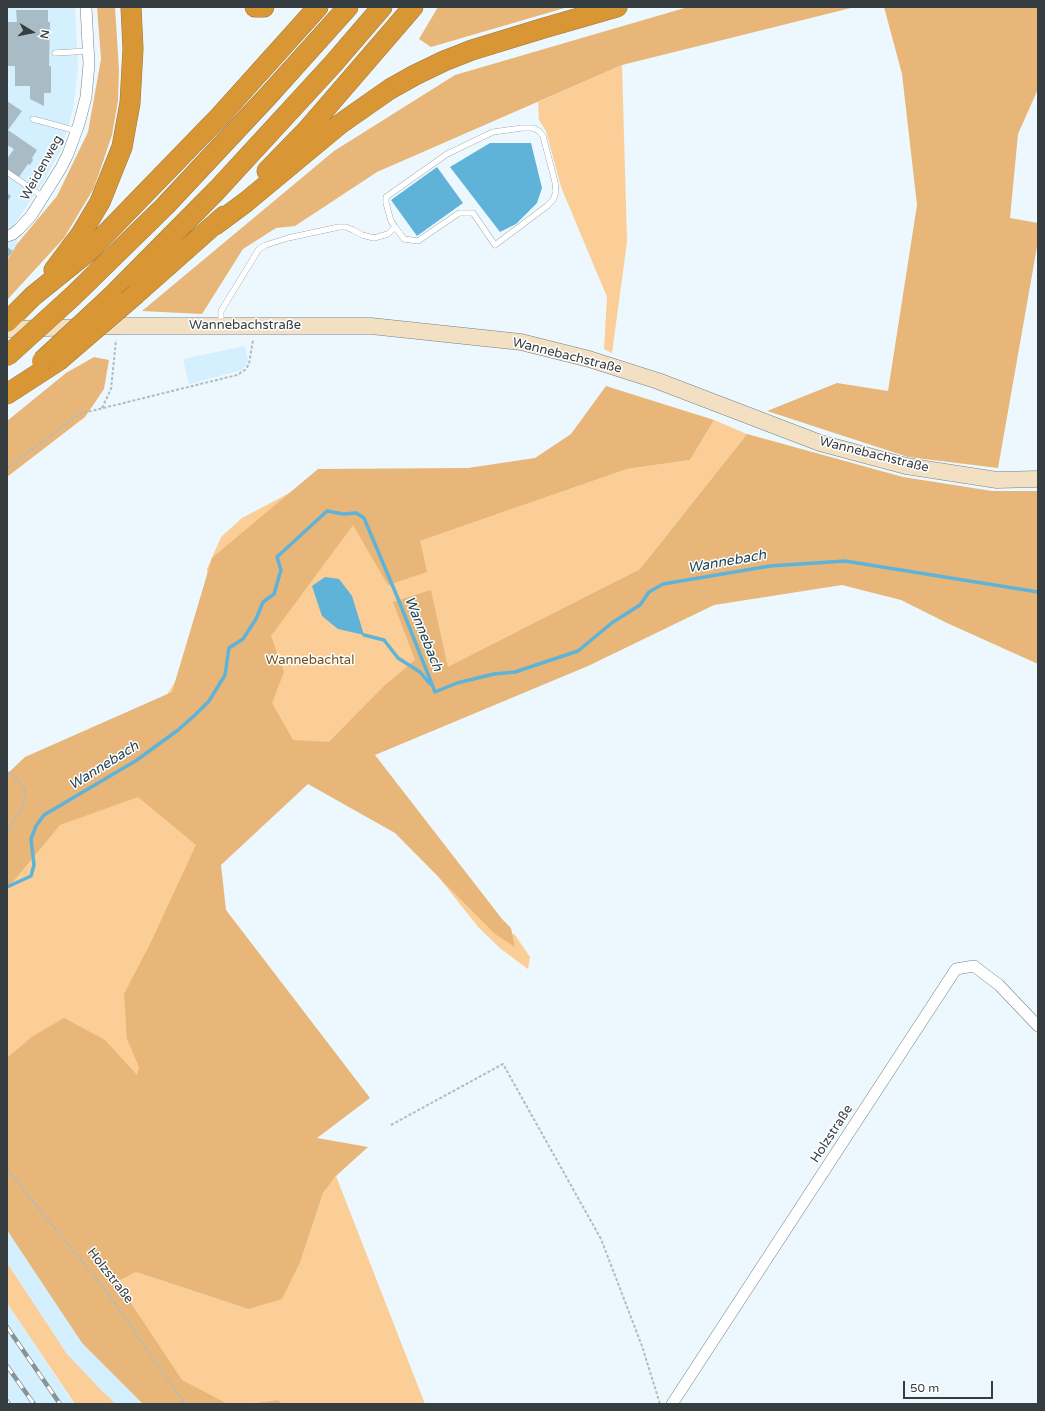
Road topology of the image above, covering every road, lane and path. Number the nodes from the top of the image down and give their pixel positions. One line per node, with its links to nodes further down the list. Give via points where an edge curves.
1 (86, 7): 10 (street, Weidenweg)
2 (131, 7): 19 (highway, via 133,49 130,103 122,147 100,202 81,234)
3 (255, 7): 4 (highway)
4 (264, 7)
5 (318, 7): 19 (highway, via 220,116 89,250)
6 (348, 7): 25 (highway, bridge, via 165,206)
7 (382, 7): 26 (highway, bridge, via 328,70 217,190)
8 (413, 7): 16 (highway, via 307,130)
9 (617, 7): 16 (highway, via 472,50 415,75 340,124)
10 (89, 51): 11 (lane); 13 (street, Weidenweg, via 86,97)
11 (55, 52)
12 (33, 119): 13 (lane)
13 (77, 131): 15 (street, Weidenweg, via 68,154)
14 (7, 172): 15 (lane)
15 (43, 197): 18 (street, Weidenweg, via 31,216 18,230)
16 (215, 225): 26 (highway, bridge, via 136,294)
17 (395, 227): 17 (lane, via 404,238 418,241 459,213 473,213 495,245 553,200 556,192 555,182 543,136 533,128 493,132 447,154 386,197 391,221); 22 (lane, via 388,234 374,238 339,227 266,245 259,249 221,311)
18 (7, 236)
19 (34, 296): 20 (highway)
20 (7, 322)
21 (256, 325): 22 (main road, Wannebachstraße); 28 (path, via 249,364 237,375); 30 (main road, Wannebachstraße, via 371,326 521,342 589,359 658,381 820,443 906,466 997,480)
22 (221, 326): 23 (main road, Wannebachstraße)
23 (118, 327): 24 (main road, Wannebachstraße); 28 (path, via 111,389)
24 (7, 329)
25 (7, 356)
26 (50, 361): 27 (highway)
27 (7, 393)
28 (102, 408): 29 (path, via 79,414)
29 (7, 468)
30 (1038, 479)
31 (7, 772): 32 (path, via 25,789 23,806)
32 (7, 833)
33 (1038, 1026): 38 (street, Holzstraße, via 1000,985 974,966 956,969)
34 (391, 1125): 37 (path, via 503,1064 601,1239 642,1346)
35 (7, 1169): 36 (path, Holzstraße, via 106,1291)
36 (185, 1404)
37 (660, 1404)
38 (672, 1404)

